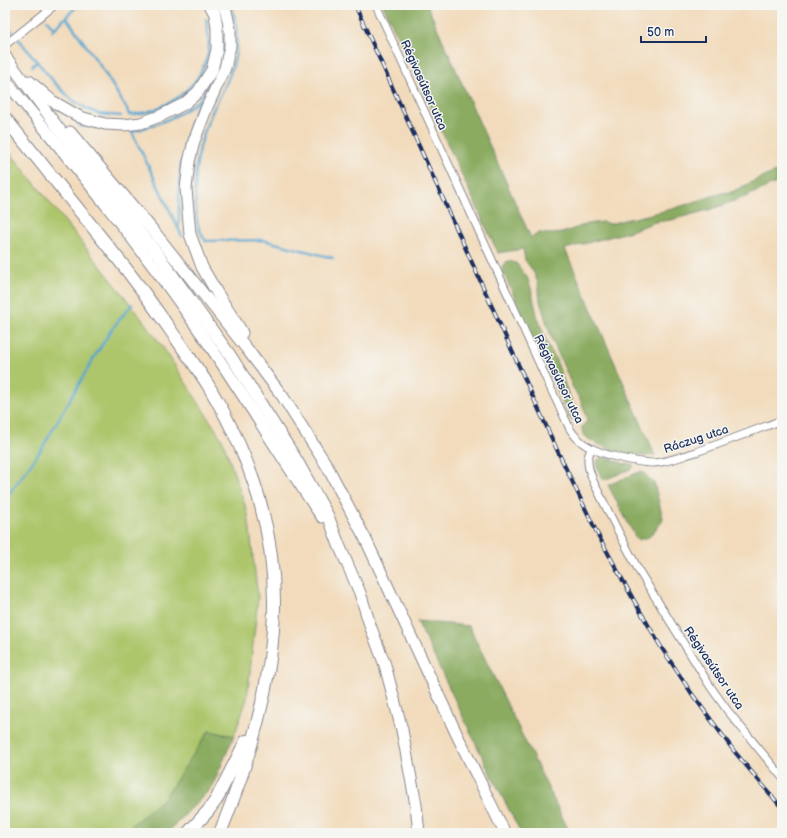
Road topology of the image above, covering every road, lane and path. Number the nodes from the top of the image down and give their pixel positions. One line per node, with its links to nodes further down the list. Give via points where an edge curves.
1 (55, 5): 5 (street)
2 (210, 5): 7 (highway, via 215,14 218,49 212,70 198,92 184,104 142,123 105,124 80,117 52,101)
3 (223, 5): 11 (highway, via 230,30 230,46 225,68 194,140 186,189 190,234 202,267 240,329)
4 (376, 5): 13 (street, Régivasútsor utca, via 550,388 572,433)
5 (5, 45)
6 (5, 56): 7 (highway)
7 (15, 69): 9 (highway)
8 (5, 80): 14 (highway, via 94,189 170,289 216,355)
9 (30, 90): 11 (highway, via 63,123 151,228); 14 (highway, via 159,256 230,355 296,459 328,516)
10 (5, 118): 15 (highway, via 145,294 208,384 236,436 262,508 273,572 273,635)
11 (247, 349): 20 (highway, via 283,397 327,466 366,540)
12 (782, 420): 13 (street, Ráczug utca, via 664,462 624,459)
13 (591, 449): 16 (street, Régivasútsor utca, via 588,463 593,481 639,571 710,686)
14 (339, 545): 19 (highway, via 360,592 385,665 404,742)
15 (260, 716): 17 (highway, via 216,800); 18 (highway, via 239,784)
16 (782, 777)
17 (188, 833)
18 (220, 833)
19 (419, 833)
20 (505, 833)

